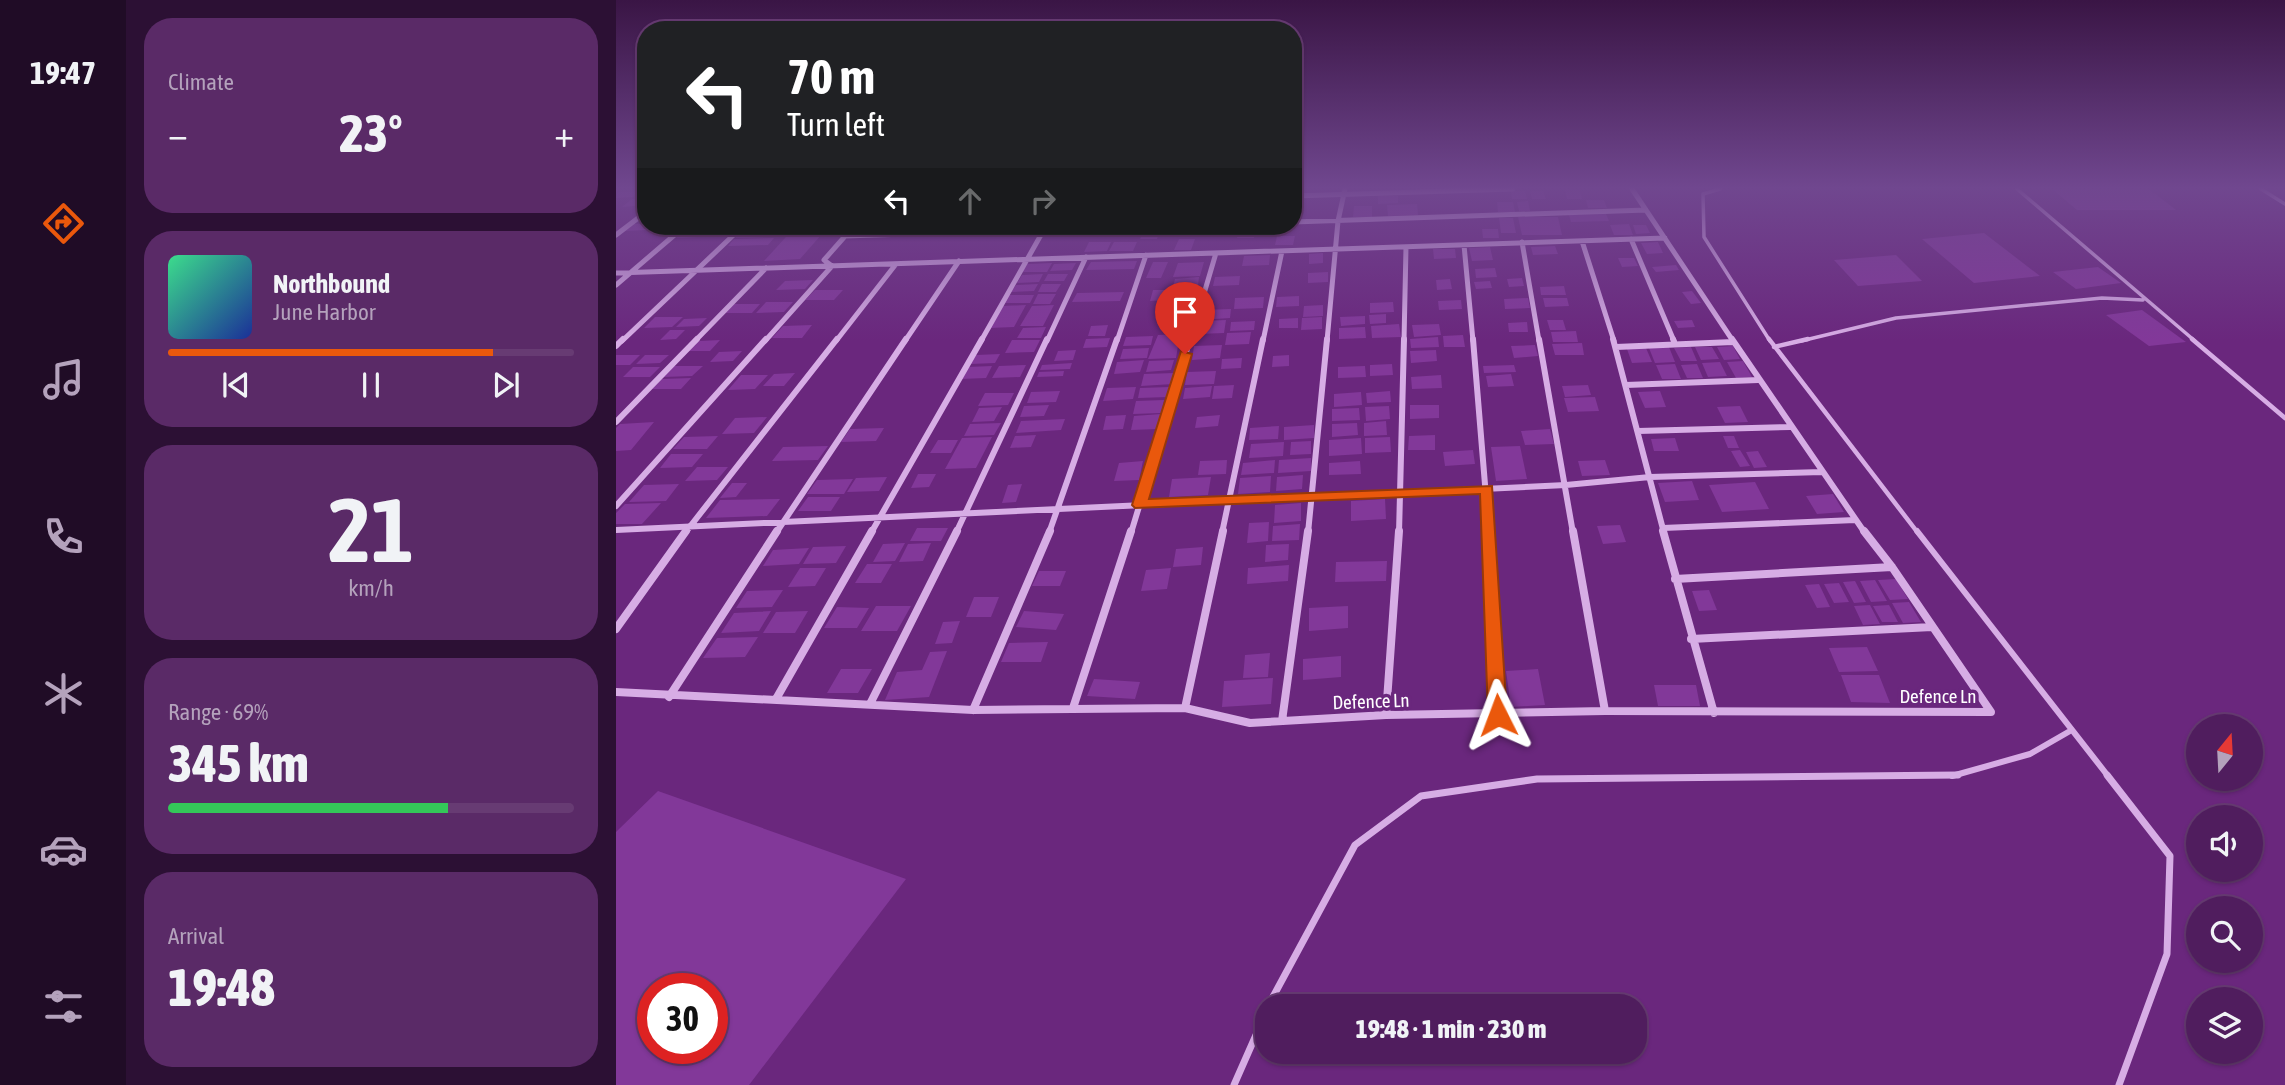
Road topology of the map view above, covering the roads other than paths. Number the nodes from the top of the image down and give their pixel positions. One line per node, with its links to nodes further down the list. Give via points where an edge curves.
1 (1631, 239): 31 (street)
2 (669, 240): 26 (street)
3 (729, 240): 25 (street)
4 (841, 240): 23 (street, via 824,260)
5 (1038, 240): 20 (street)
6 (1337, 240): 15 (street)
7 (1615, 240): 11 (street)
8 (1666, 240): 30 (street, Defence Ln)
9 (1706, 240): 34 (lane)
10 (2074, 240): 29 (lane)
11 (1582, 241): 12 (street); 33 (street)
12 (1522, 243): 13 (street); 43 (street)
13 (1464, 244): 14 (street); 44 (street)
14 (1406, 247): 15 (street); 45 (street)
15 (1337, 249): 16 (street); 46 (street)
16 (1282, 251): 17 (street); 47 (street)
17 (1216, 253): 18 (street); 48 (street)
18 (1146, 255): 19 (street); 50 (street)
19 (1086, 257): 20 (street); 51 (street)
20 (1027, 259): 21 (street); 52 (street)
21 (959, 261): 22 (street); 54 (street)
22 (896, 264): 23 (street); 55 (street)
23 (832, 266): 24 (street); 49 (street)
24 (766, 268): 25 (street); 38 (street)
25 (697, 270): 26 (street); 32 (street)
26 (630, 272): 27 (street); 28 (street)
27 (616, 273)
28 (616, 285)
29 (2143, 300): 34 (lane, via 2102,298 1896,318); 37 (lane)
30 (1733, 342): 31 (street); 35 (street, Defence Ln)
31 (1675, 344): 33 (street)
32 (616, 346)
33 (1616, 346): 36 (street)
34 (1774, 347): 75 (lane)
35 (1758, 380): 36 (street); 39 (street, Defence Ln)
36 (1626, 385): 40 (street)
37 (2285, 418)
38 (616, 422)
39 (1790, 426): 40 (street); 41 (street, Defence Ln)
40 (1638, 431): 42 (street)
41 (1822, 472): 42 (street); 53 (street, Defence Ln)
42 (1650, 477): 43 (street); 56 (street)
43 (1566, 485): 44 (street); 70 (street)
44 (1487, 489): 45 (street); 73 (street)
45 (1402, 492): 46 (street); 72 (street)
46 (1313, 497): 47 (street); 74 (street)
47 (1230, 502): 48 (street); 68 (street)
48 (1140, 505): 50 (street); 67 (street)
49 (616, 506)
50 (1060, 508): 51 (street); 69 (street)
51 (965, 514): 52 (street); 66 (street)
52 (879, 518): 54 (street); 65 (street)
53 (1855, 520): 56 (street); 58 (street, Defence Ln)
54 (783, 521): 55 (street); 64 (street)
55 (689, 527): 57 (street); 61 (street)
56 (1662, 528): 59 (street)
57 (616, 530)
58 (1892, 567): 59 (street); 60 (street, Defence Ln)
59 (1675, 579): 62 (street)
60 (1932, 627): 62 (street); 71 (street, Defence Ln, via 1991,712)
61 (616, 629)
62 (1691, 639): 71 (street)
63 (616, 692): 64 (street, Defence Ln)
64 (669, 697): 65 (street, Defence Ln)
65 (776, 699): 66 (street, Defence Ln)
66 (870, 704): 69 (street, Defence Ln)
67 (1073, 708): 68 (street, Defence Ln); 69 (street, Defence Ln)
68 (1185, 708): 74 (street, Defence Ln, via 1250,723)
69 (974, 710)
70 (1605, 711): 71 (street, Defence Ln); 73 (street, Defence Ln)
71 (1714, 713)
72 (1386, 715): 73 (street, Defence Ln); 74 (street, Defence Ln)
73 (1498, 715)
74 (1282, 721)
75 (2070, 731): 76 (lane, via 2030,754 1949,777 1537,779 1421,796 1355,845); 79 (lane, via 2170,856 2167,954)
76 (1274, 994)
77 (1255, 1037): 78 (lane)
78 (1234, 1085)
79 (2119, 1085)

